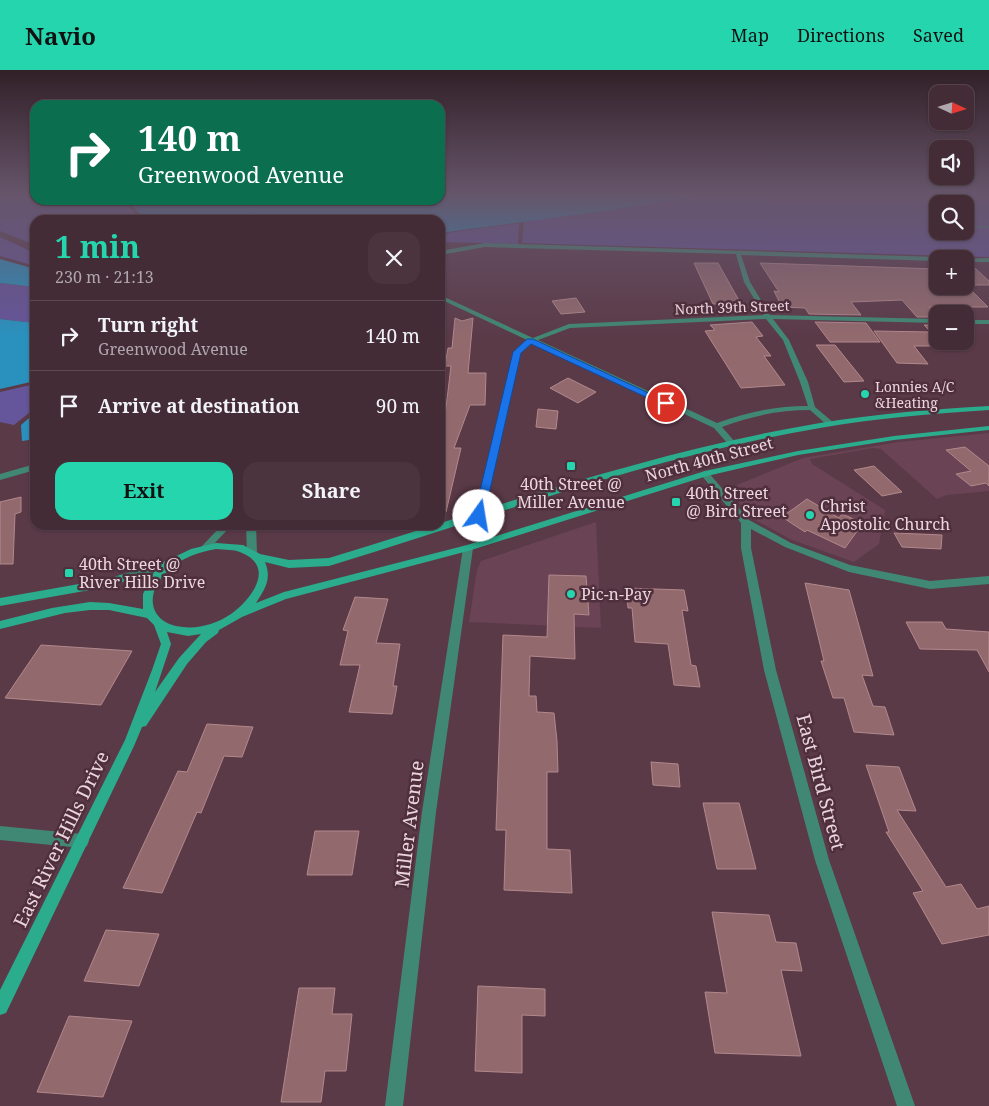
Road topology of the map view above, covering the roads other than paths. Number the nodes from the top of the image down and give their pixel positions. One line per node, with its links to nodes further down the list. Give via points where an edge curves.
1 (445, 252): 2 (street, via 485,245)
2 (738, 253): 3 (street); 9 (street, via 747,282)
3 (929, 259)
4 (974, 260): 5 (street)
5 (980, 260): 6 (street); 7 (street)
6 (989, 260)
7 (989, 268)
8 (445, 300): 13 (street)
9 (768, 317): 10 (street, North 39th Street); 13 (street, North 39th Street, via 569,326); 14 (street, via 786,340)
10 (929, 321)
11 (974, 322): 12 (street)
12 (989, 322)
13 (530, 341): 17 (street); 23 (street, via 517,352)
14 (812, 408): 16 (street); 17 (street, via 760,410)
15 (989, 408): 16 (main road, North 40th Street)
16 (830, 424): 19 (main road, North 40th Street)
17 (717, 426): 19 (street)
18 (989, 428): 21 (main road, North 40th Street, via 798,453)
19 (731, 442): 23 (main road, North 40th Street, via 624,470)
20 (30, 468): 22 (street)
21 (705, 474): 24 (street); 30 (main road, North 40th Street)
22 (0, 477)
23 (479, 516): 25 (main road, North 40th Street)
24 (746, 522): 33 (street, via 788,544 849,568 930,585); 45 (street, East Bird Street, via 746,548 780,708 822,860)
25 (445, 526)
26 (222, 530): 29 (street)
27 (252, 530): 31 (street)
28 (433, 530): 31 (main road, North 40th Street, via 329,562 289,564)
29 (206, 548): 31 (main road, via 237,547); 32 (main road)
30 (468, 548): 35 (main road, North 40th Street, via 321,584); 44 (street, Miller Avenue, via 429,812)
31 (255, 555): 35 (main road, via 265,571 264,584 256,599)
32 (169, 564): 34 (main road, via 107,583); 36 (main road, via 150,586 146,600)
33 (989, 580)
34 (0, 602)
35 (242, 613): 39 (main road)
36 (149, 614): 37 (main road); 38 (main road, via 101,606)
37 (159, 624): 39 (main road, via 184,632); 40 (main road, East River Hills Drive, via 166,644)
38 (0, 625)
39 (219, 626): 40 (main road, East River Hills Drive, via 198,641 180,664)
40 (130, 742): 42 (main road, East River Hills Drive)
41 (0, 833): 42 (street)
42 (82, 841): 43 (main road, East River Hills Drive)
43 (0, 1007)
44 (394, 1106)
45 (906, 1106)

